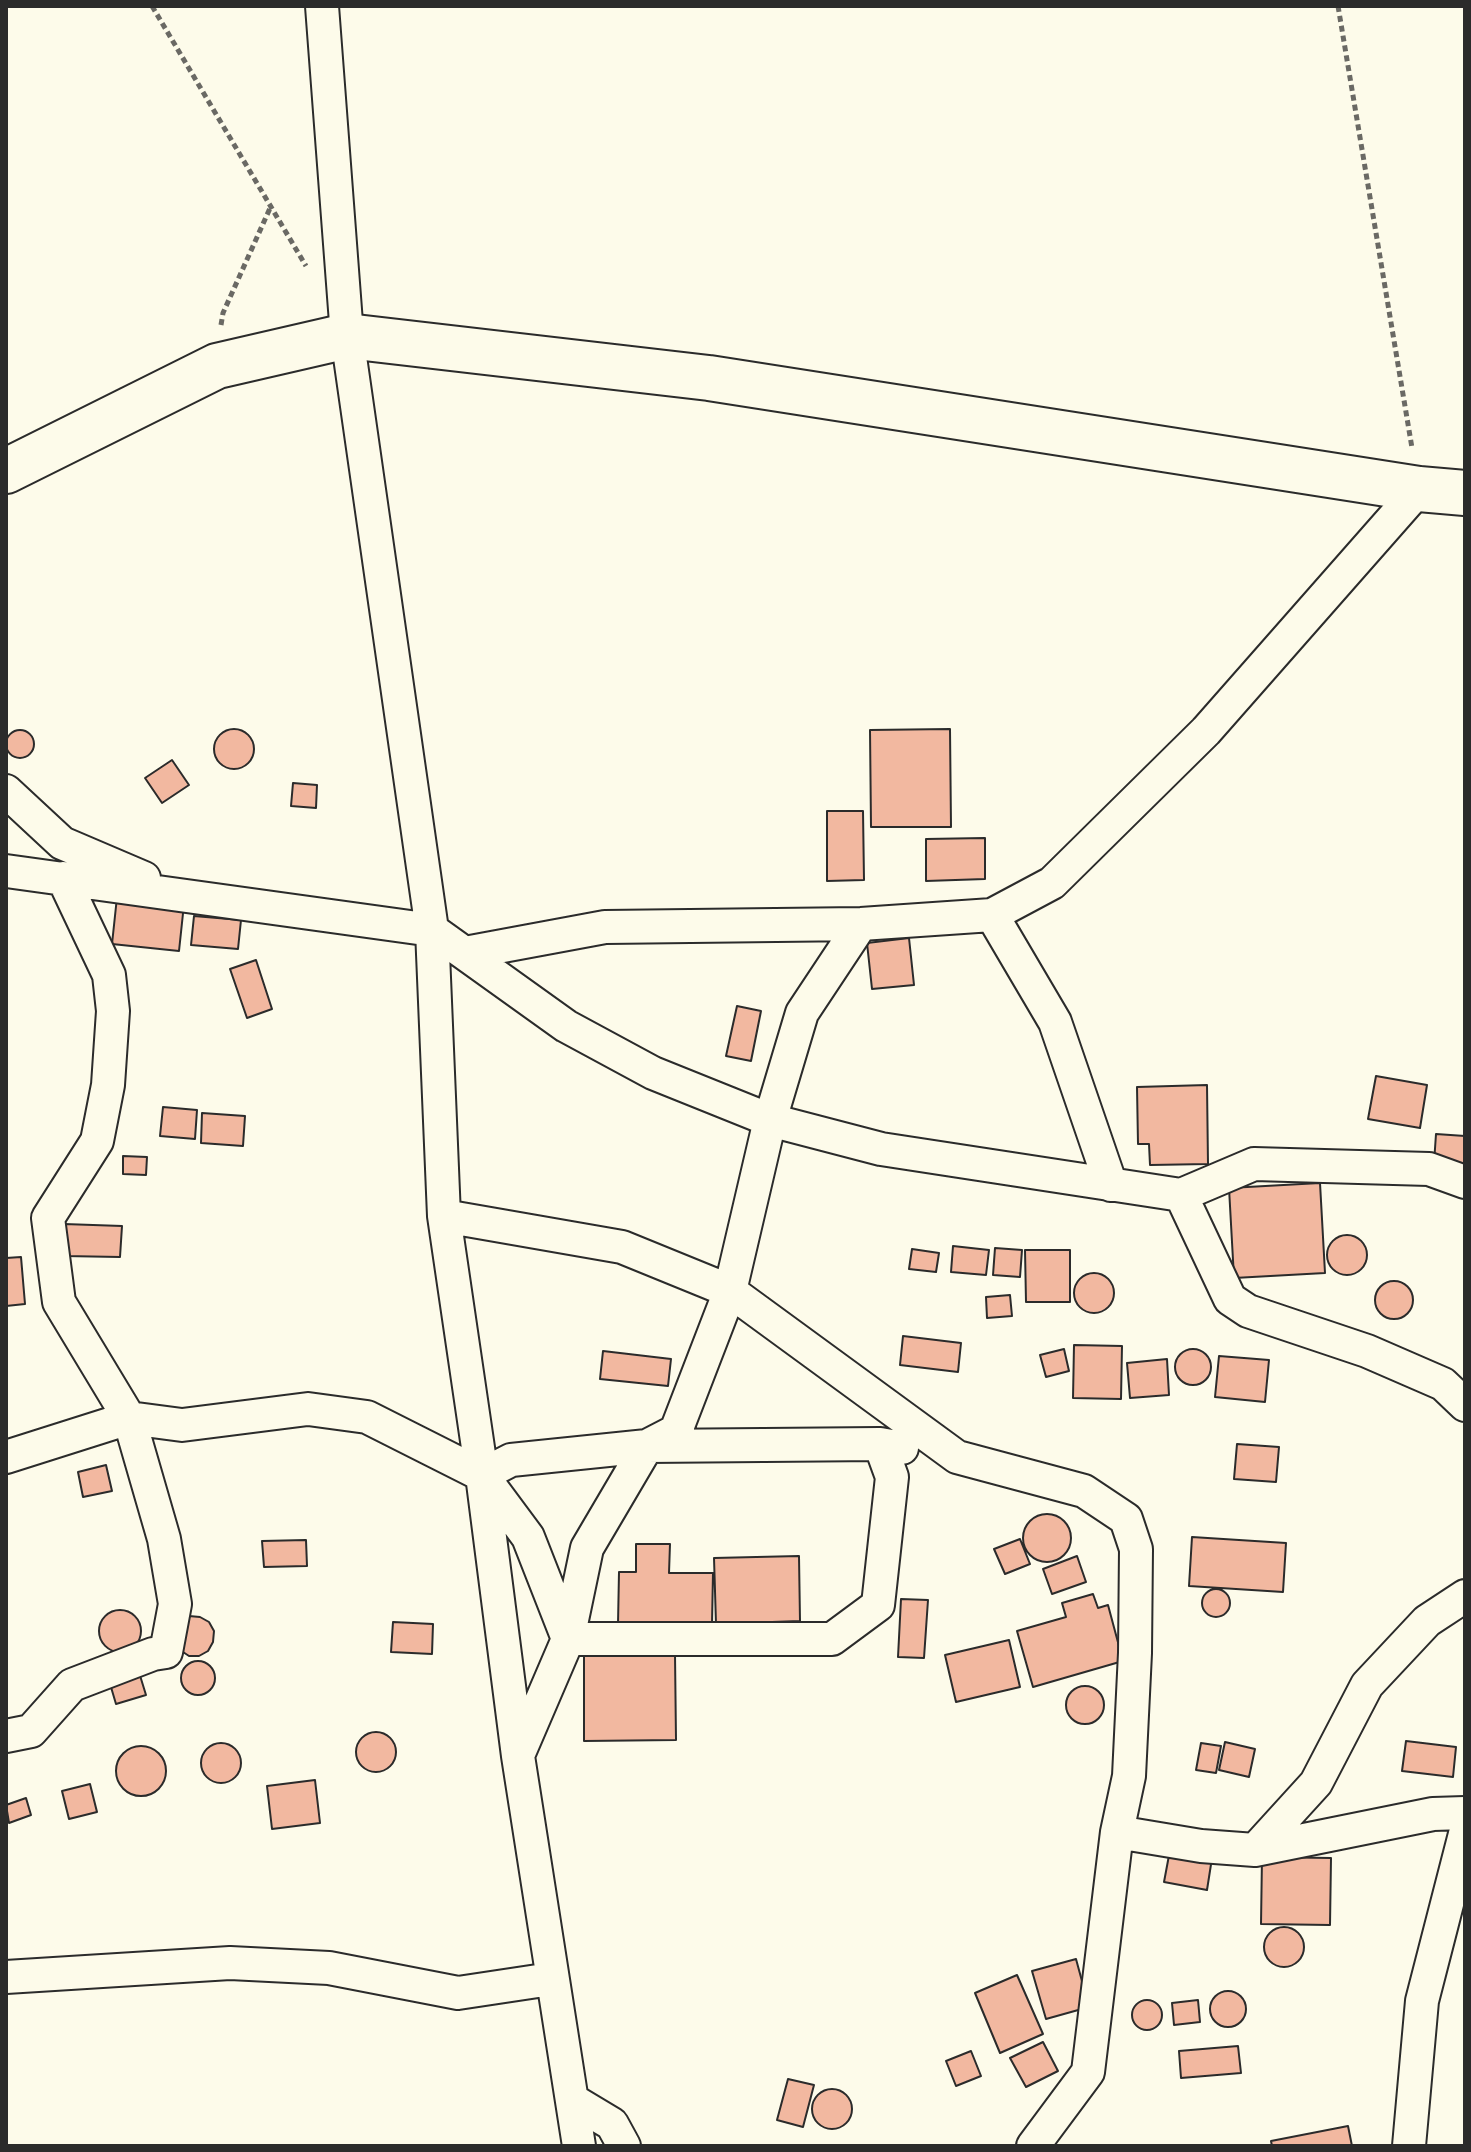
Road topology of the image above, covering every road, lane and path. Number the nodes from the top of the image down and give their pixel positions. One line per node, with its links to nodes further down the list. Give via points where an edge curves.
1 (152, 6): 4 (path)
2 (322, 6): 6 (street)
3 (1338, 6): 9 (path)
4 (271, 206): 5 (path); 7 (path, via 223,313)
5 (309, 271)
6 (347, 336): 7 (street); 9 (street, via 709,378); 17 (street)
7 (217, 366): 8 (street)
8 (6, 471)
9 (1419, 489): 10 (street); 15 (street, via 1206,731 1052,883)
10 (1465, 493)
11 (6, 791): 14 (street, via 62,843)
12 (6, 871): 13 (street)
13 (63, 878): 14 (street); 26 (street, via 109,975 113,1011 108,1085 97,1141 48,1218 59,1302)
14 (180, 893): 17 (street)
15 (992, 915): 16 (street); 21 (street, via 1055,1022)
16 (861, 924): 18 (street, via 605,927); 19 (street, via 802,1013)
17 (432, 930): 18 (street); 23 (street)
18 (465, 953): 19 (street, via 566,1026 653,1073)
19 (770, 1120): 21 (street, via 881,1149); 24 (street)
20 (1465, 1182): 22 (street, via 1429,1169 1254,1164)
21 (1111, 1185): 22 (street)
22 (1181, 1195): 25 (street, via 1230,1299 1248,1311 1367,1351 1443,1384)
23 (444, 1216): 24 (street, via 622,1247); 31 (street)
24 (730, 1291): 28 (street, via 676,1431); 30 (street)
25 (1465, 1405)
26 (129, 1418): 29 (street); 31 (street, via 182,1425 308,1409 367,1417); 34 (street, via 164,1539 173,1591 166,1652 72,1685 31,1731)
27 (880, 1444): 28 (street); 30 (street); 33 (street, via 892,1477 878,1605 832,1639)
28 (647, 1446): 31 (street, via 511,1460); 33 (street, via 587,1548)
29 (6, 1457)
30 (957, 1457): 37 (street, via 1084,1491 1126,1519 1136,1549 1135,1653 1129,1776)
31 (482, 1475): 33 (street, via 528,1537); 35 (street)
32 (1465, 1596): 39 (street, via 1427,1621 1367,1685 1316,1783)
33 (568, 1639): 35 (street)
34 (6, 1736)
35 (518, 1756): 41 (street)
36 (1465, 1813): 39 (street, via 1418,1817)
37 (1117, 1832): 39 (street); 45 (street, via 1088,2072)
38 (1465, 1834): 46 (street, via 1422,2001)
39 (1255, 1850)
40 (6, 1977): 41 (street, via 230,1963 329,1968 458,1993)
41 (551, 1979): 42 (street)
42 (572, 2100): 43 (street); 44 (street, via 612,2124)
43 (579, 2146)
44 (624, 2146)
45 (1033, 2146)
46 (1409, 2146)

